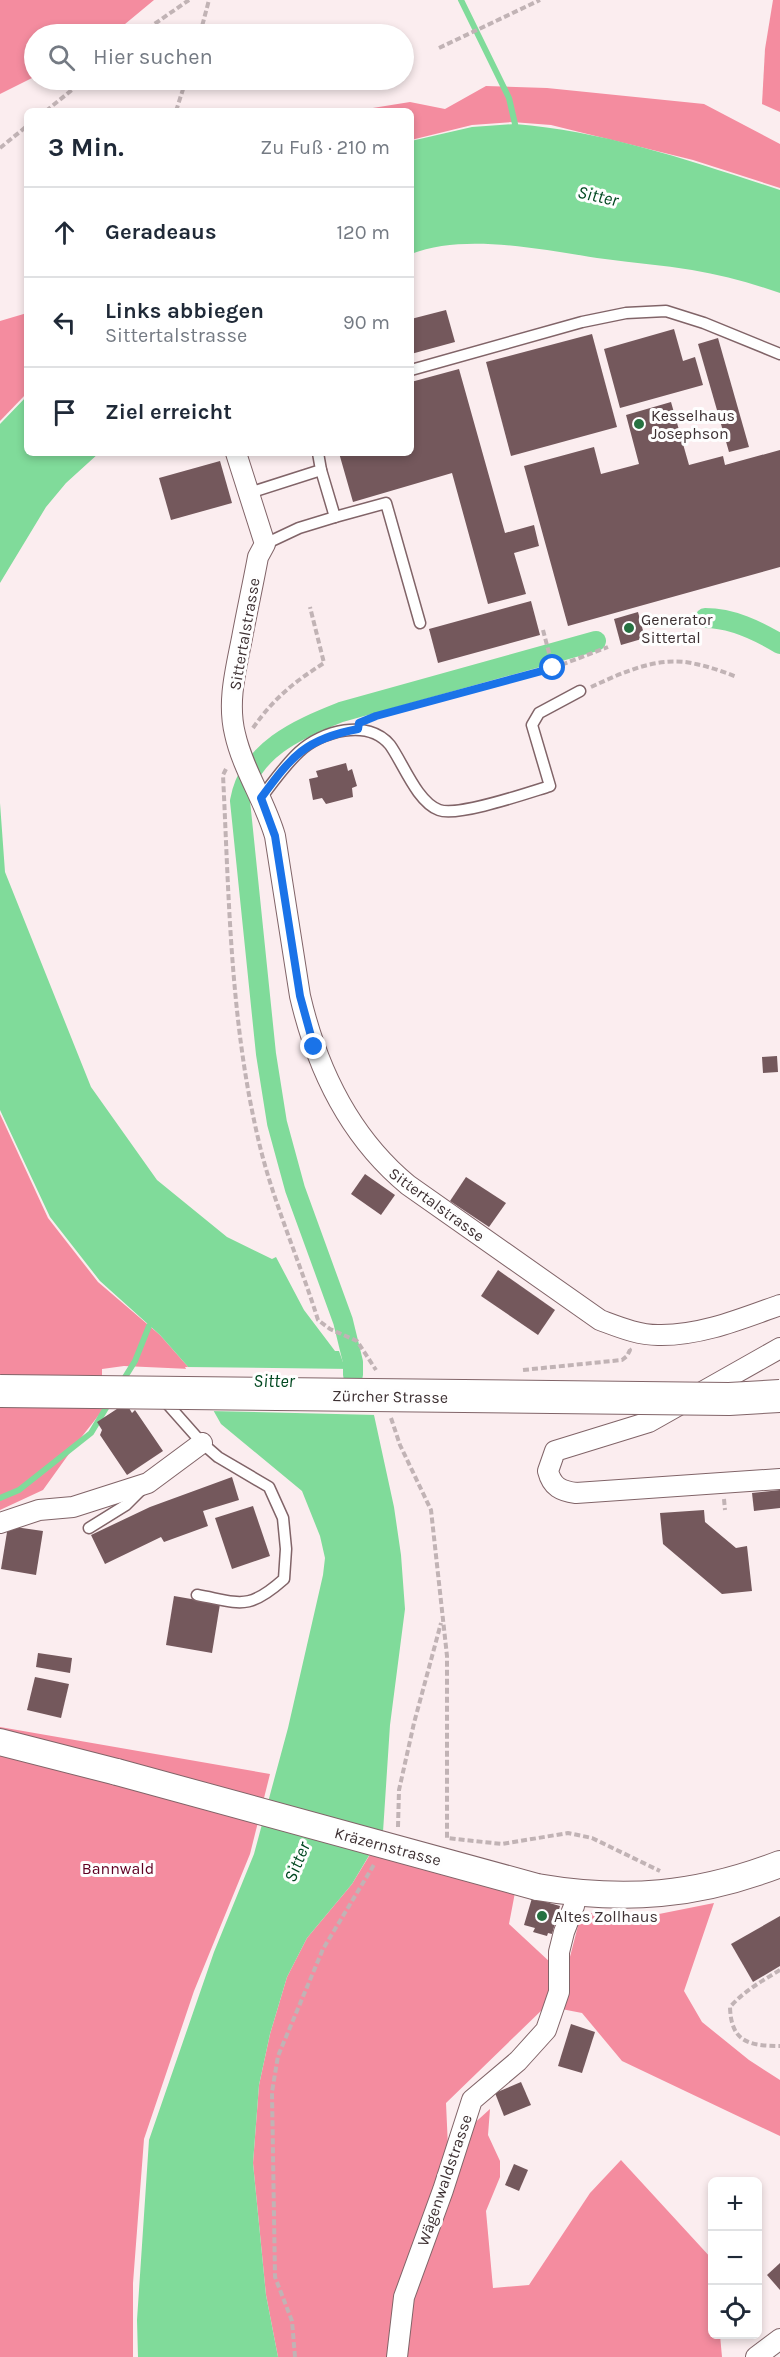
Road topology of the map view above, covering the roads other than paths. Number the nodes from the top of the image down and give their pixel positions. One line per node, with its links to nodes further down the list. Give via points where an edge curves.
1 (780, 354): 2 (lane, via 666,311 626,313 582,322)
2 (414, 369)
3 (237, 456): 6 (street)
4 (319, 456): 5 (lane)
5 (321, 470): 6 (lane); 7 (lane)
6 (249, 493): 8 (street)
7 (335, 517): 8 (lane); 9 (lane, via 386,503)
8 (265, 544): 11 (street, Sittertalstrasse, via 258,557 232,691 236,759)
9 (420, 623)
10 (580, 691): 11 (lane, via 539,713 532,725 550,786 454,812 439,810 426,802 381,736 358,729 318,739 301,750)
11 (259, 792): 12 (street, Sittertalstrasse, via 275,836 300,996 311,1039 341,1104 386,1167 600,1320 627,1330 657,1335 692,1333)
12 (780, 1305)
13 (780, 1348): 18 (street, via 649,1422 555,1451 548,1471 555,1486 576,1494)
14 (136, 1384): 17 (lane, via 166,1400)
15 (0, 1391): 16 (main road, Zürcher Strasse, bridge, via 729,1399)
16 (780, 1396)
17 (202, 1443): 19 (street); 22 (lane, via 269,1487 283,1518 286,1549 284,1579 264,1596 250,1602 234,1602)
18 (780, 1479)
19 (148, 1483): 20 (street, via 73,1507 39,1510); 21 (lane, via 126,1505)
20 (0, 1523)
21 (89, 1528)
22 (196, 1595)
23 (0, 1742): 25 (street, Kräzernstrasse, bridge, via 537,1887)
24 (780, 1864): 25 (street, Kräzernstrasse, via 715,1885 676,1892 614,1897)
25 (576, 1894): 27 (street, Wägenwaldstrasse, via 560,1952 559,1992 546,2030 518,2061 472,2100 404,2297)
26 (780, 2339): 28 (street)
27 (397, 2357)
28 (756, 2357)

